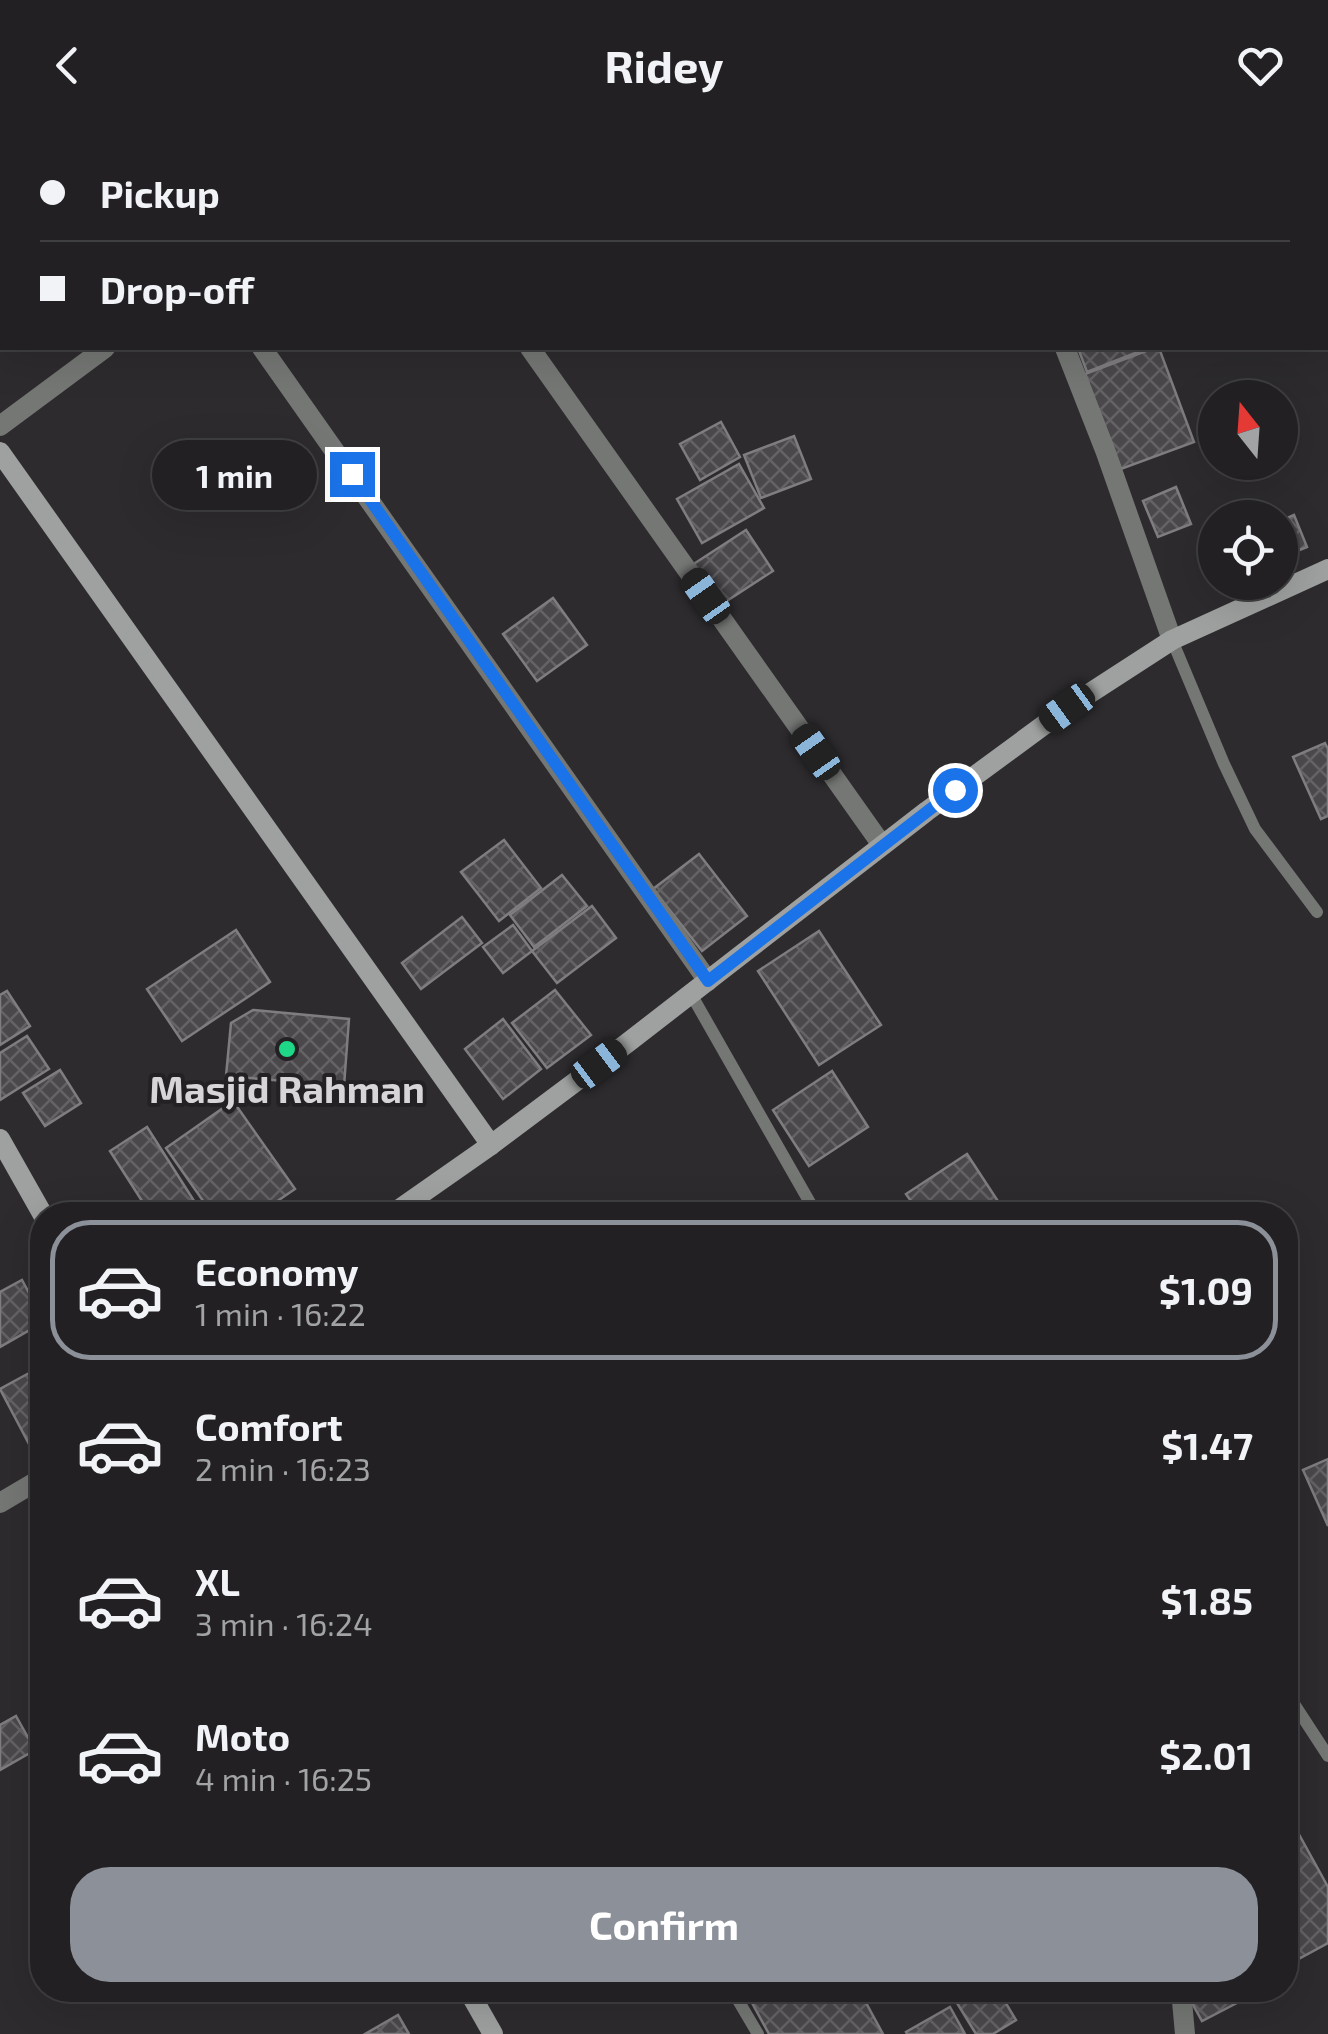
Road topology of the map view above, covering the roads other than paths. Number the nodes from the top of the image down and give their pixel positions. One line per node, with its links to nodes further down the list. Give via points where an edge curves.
1 (103, 350): 5 (street)
2 (263, 350): 11 (street)
3 (531, 350): 9 (street)
4 (1066, 350): 8 (street)
5 (0, 426)
6 (0, 452): 13 (main road)
7 (1328, 569): 8 (main road)
8 (1172, 640): 9 (main road, via 1067,708); 10 (lane, via 1255,828)
9 (882, 845): 11 (main road)
10 (1317, 912)
11 (699, 987): 13 (main road); 16 (lane)
12 (0, 1139): 14 (main road)
13 (491, 1145): 15 (main road)
14 (36, 1202)
15 (410, 1202)
16 (810, 1202)
17 (30, 1485): 18 (street)
18 (0, 1503)
19 (1298, 1710): 20 (lane)
20 (1328, 1756)
21 (475, 2002): 24 (main road)
22 (739, 2002): 25 (lane)
23 (1182, 2002): 26 (street)
24 (492, 2034)
25 (758, 2034)
26 (1184, 2034)

